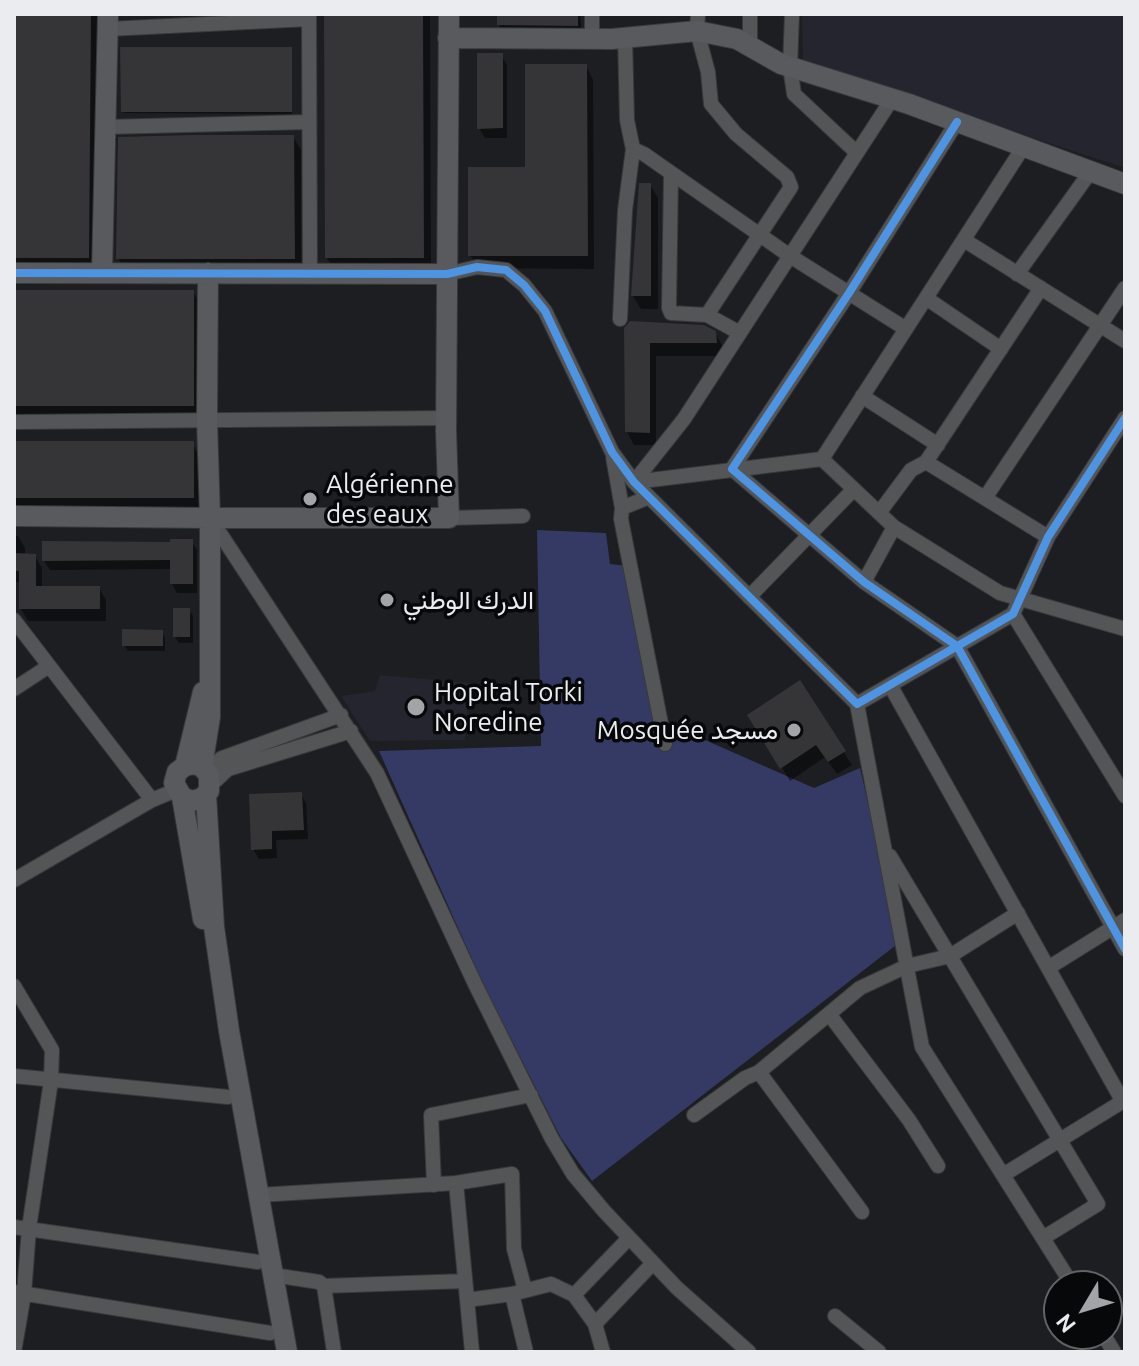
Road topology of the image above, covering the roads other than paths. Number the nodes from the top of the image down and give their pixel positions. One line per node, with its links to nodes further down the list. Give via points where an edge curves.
1 (449, 14): 9 (street)
2 (592, 14): 10 (street)
3 (750, 14): 11 (street)
4 (792, 14): 12 (street)
5 (309, 16): 6 (street); 14 (street)
6 (108, 21): 16 (street)
7 (697, 22): 8 (street); 11 (street); 23 (street, via 711,104 790,182)
8 (625, 37): 10 (street); 18 (street)
9 (448, 38): 10 (street); 30 (street)
10 (592, 39)
11 (750, 47): 12 (street)
12 (790, 67): 13 (street); 19 (street, via 799,101)
13 (892, 99): 15 (street); 19 (street)
14 (309, 122): 16 (street); 29 (street)
15 (957, 122): 17 (street); 34 (street)
16 (105, 127): 27 (street)
17 (1024, 146): 20 (street); 24 (street)
18 (633, 149): 21 (street); 37 (street)
19 (857, 153): 25 (street)
20 (1091, 171): 22 (street); 31 (street)
21 (671, 175): 23 (street); 36 (street, via 669,308 671,313)
22 (1125, 184)
23 (760, 235): 25 (street); 36 (street)
24 (964, 240): 31 (street); 35 (street)
25 (790, 256): 34 (street); 40 (street)
26 (14, 273): 27 (street)
27 (102, 273): 28 (street)
28 (208, 273): 29 (street); 46 (street)
29 (310, 274): 30 (street)
30 (447, 274): 44 (street); 49 (street, via 477,267 506,270 524,285 545,311)
31 (1017, 274): 32 (street)
32 (1041, 288): 38 (street); 42 (street)
33 (1125, 288): 38 (street)
34 (849, 293): 39 (street); 52 (street)
35 (926, 298): 39 (street); 42 (street)
36 (707, 315): 40 (street)
37 (620, 319)
38 (1099, 326): 41 (street); 56 (street)
39 (906, 329): 43 (street)
40 (740, 333): 53 (street, via 684,419)
41 (1125, 341)
42 (1001, 349): 48 (street)
43 (862, 396): 48 (street); 50 (street)
44 (446, 418): 46 (street); 62 (street)
45 (1125, 418): 65 (street)
46 (207, 420): 47 (street); 61 (street)
47 (14, 422)
48 (938, 445): 51 (street)
49 (612, 452): 53 (street); 57 (street)
50 (822, 459): 52 (street); 54 (street)
51 (926, 462): 56 (street); 58 (street, via 911,470)
52 (732, 469): 53 (street); 64 (street)
53 (634, 482): 55 (street)
54 (854, 489): 58 (street); 64 (street)
55 (649, 497): 57 (street); 67 (street)
56 (985, 498): 65 (street)
57 (622, 508): 78 (street)
58 (879, 513): 63 (street)
59 (14, 516): 61 (street)
60 (523, 516): 62 (street)
61 (210, 518): 62 (street); 76 (street); 79 (street, via 208,676 199,701)
62 (449, 518)
63 (894, 527): 66 (street); 68 (street)
64 (809, 536): 66 (street); 67 (street)
65 (1048, 537): 68 (street)
66 (864, 582): 71 (street)
67 (749, 597): 75 (street)
68 (1016, 607): 70 (street); 71 (street); 81 (street)
69 (14, 620): 72 (street)
70 (1125, 629)
71 (957, 646): 73 (street); 86 (street)
72 (49, 666): 74 (street); 82 (street)
73 (890, 685): 75 (street); 85 (street)
74 (14, 689)
75 (857, 704): 83 (street)
76 (341, 715): 77 (street); 79 (street, via 222,758)
77 (351, 731): 79 (street); 96 (street, via 377,773)
78 (665, 744)
79 (202, 777): 80 (street, via 197,801); 80 (street, via 175,776); 105 (street, via 214,927)
80 (179, 794): 82 (street); 97 (street)
81 (1125, 796)
82 (152, 800): 84 (street)
83 (884, 846): 88 (street); 89 (street)
84 (14, 880)
85 (1018, 913): 88 (street); 90 (street)
86 (1120, 923): 87 (street); 90 (street)
87 (1125, 949)
88 (950, 956): 89 (street); 100 (street)
89 (907, 966): 92 (street, via 860,988); 102 (street, via 922,1047)
90 (1048, 968): 98 (street)
91 (14, 986): 95 (street, via 52,1050)
92 (829, 1014): 93 (street); 101 (street)
93 (759, 1072): 99 (street); 106 (street)
94 (14, 1076): 95 (street)
95 (51, 1081): 97 (street); 107 (street)
96 (531, 1095): 104 (street, via 431,1115); 108 (street, via 573,1174)
97 (228, 1097): 111 (street)
98 (1124, 1101): 100 (street)
99 (694, 1115)
100 (1060, 1141): 102 (street); 109 (street, via 1098,1204)
101 (938, 1166)
102 (1003, 1175): 109 (street)
103 (456, 1183): 104 (street); 113 (street); 115 (street, via 512,1174)
104 (434, 1185): 105 (street)
105 (259, 1195): 111 (street)
106 (862, 1212)
107 (22, 1228): 111 (street); 116 (street)
108 (629, 1238): 110 (street); 117 (street)
109 (1043, 1238): 112 (street)
110 (653, 1263): 120 (street); 128 (street)
111 (266, 1269): 114 (street); 121 (street); 123 (street)
112 (1063, 1270)
113 (465, 1281): 114 (street); 118 (street)
114 (324, 1286): 124 (street)
115 (518, 1292): 117 (street, via 551,1284); 118 (street); 126 (street)
116 (19, 1293): 121 (street); 122 (street)
117 (574, 1295): 120 (street)
118 (467, 1300): 125 (street)
119 (835, 1316): 129 (street)
120 (595, 1324): 127 (street)
121 (272, 1343)
122 (14, 1352)
123 (287, 1352)
124 (334, 1352)
125 (472, 1352)
126 (526, 1352)
127 (603, 1352)
128 (749, 1352)
129 (879, 1352)

